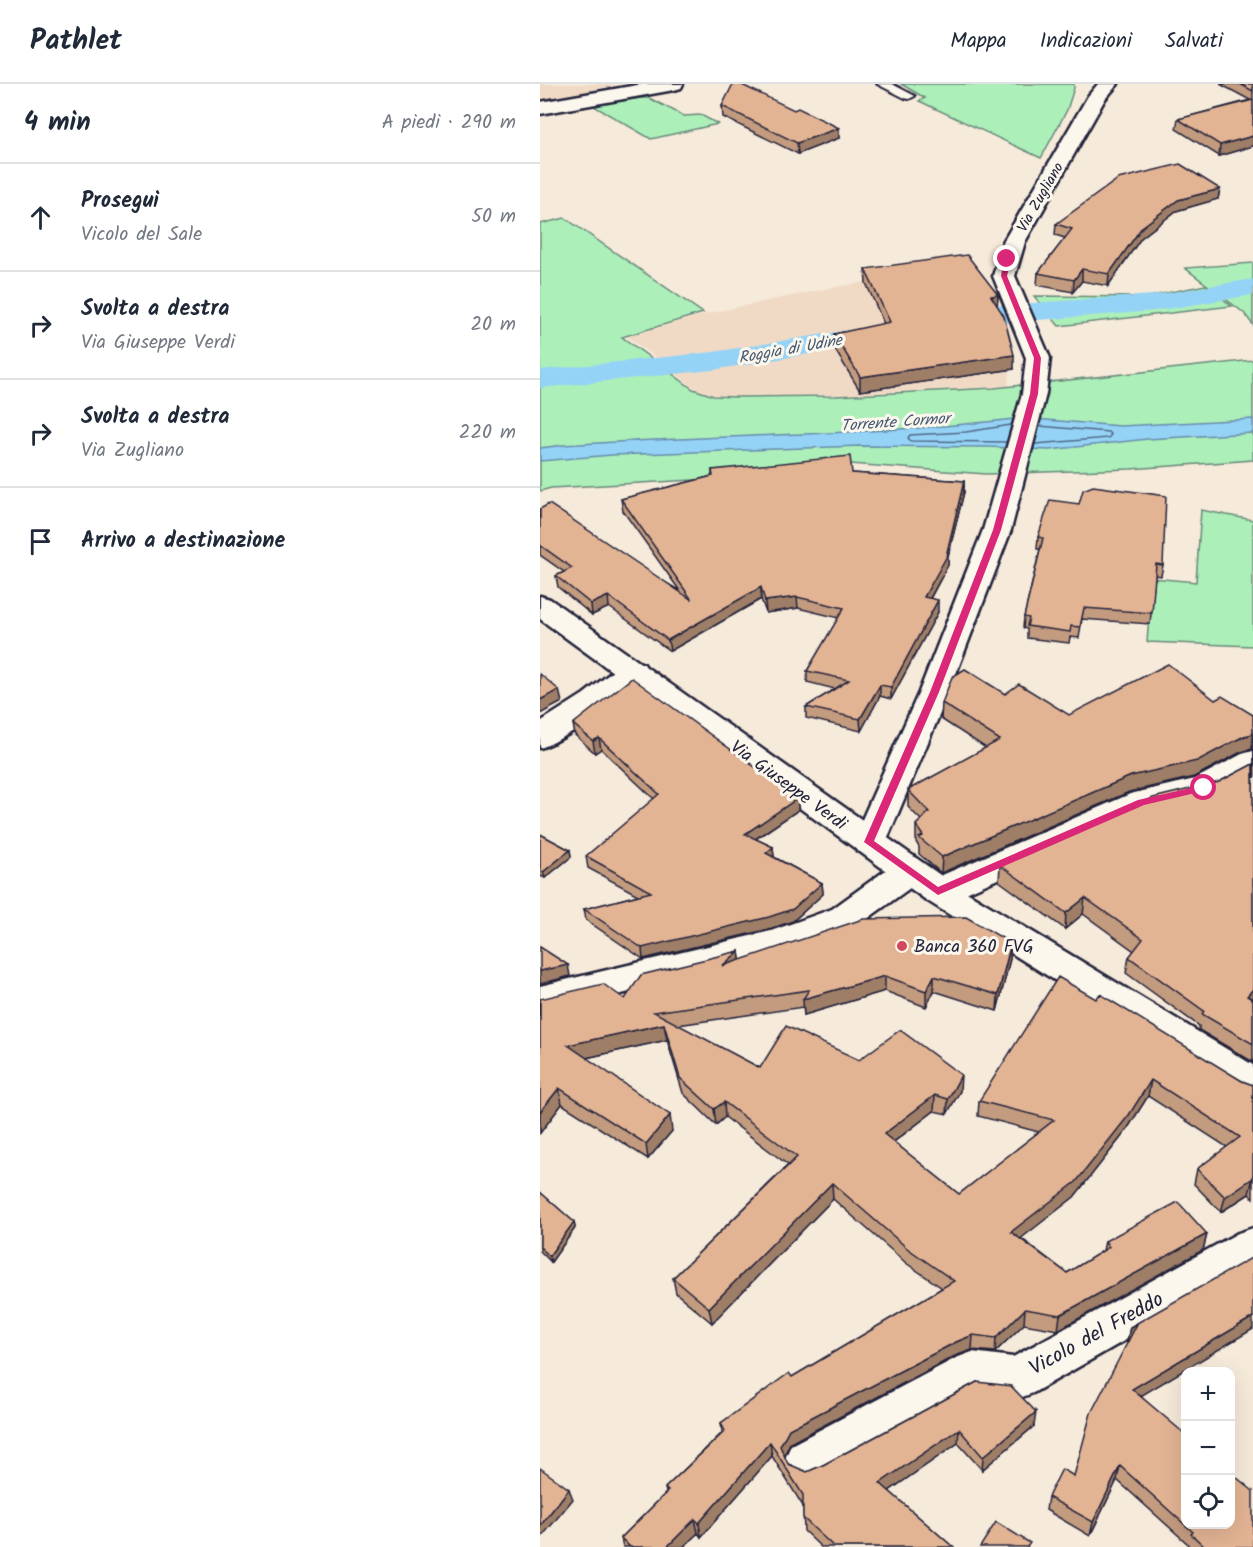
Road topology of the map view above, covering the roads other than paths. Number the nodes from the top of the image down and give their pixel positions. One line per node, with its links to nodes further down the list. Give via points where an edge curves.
1 (674, 84): 5 (street)
2 (883, 84): 4 (lane)
3 (1100, 88): 10 (street, Via Zugliano, via 1007,259 1004,276 1038,358 1034,394 997,530 934,692)
4 (909, 96)
5 (543, 105)
6 (540, 605): 7 (street, Via Giuseppe Verdi)
7 (633, 671): 8 (street); 10 (street, Via Giuseppe Verdi)
8 (540, 737)
9 (1253, 762): 12 (street, via 1204,788 1142,802)
10 (868, 842): 11 (street, Via Giuseppe Verdi)
11 (909, 871): 12 (street, Via Giuseppe Verdi); 13 (street, via 843,918 775,943)
12 (938, 891): 14 (street, Via Giuseppe Verdi)
13 (540, 1000)
14 (1253, 1084)
15 (1253, 1246): 16 (street, Vicolo del Freddo, via 1017,1378 972,1373)
16 (807, 1461)

